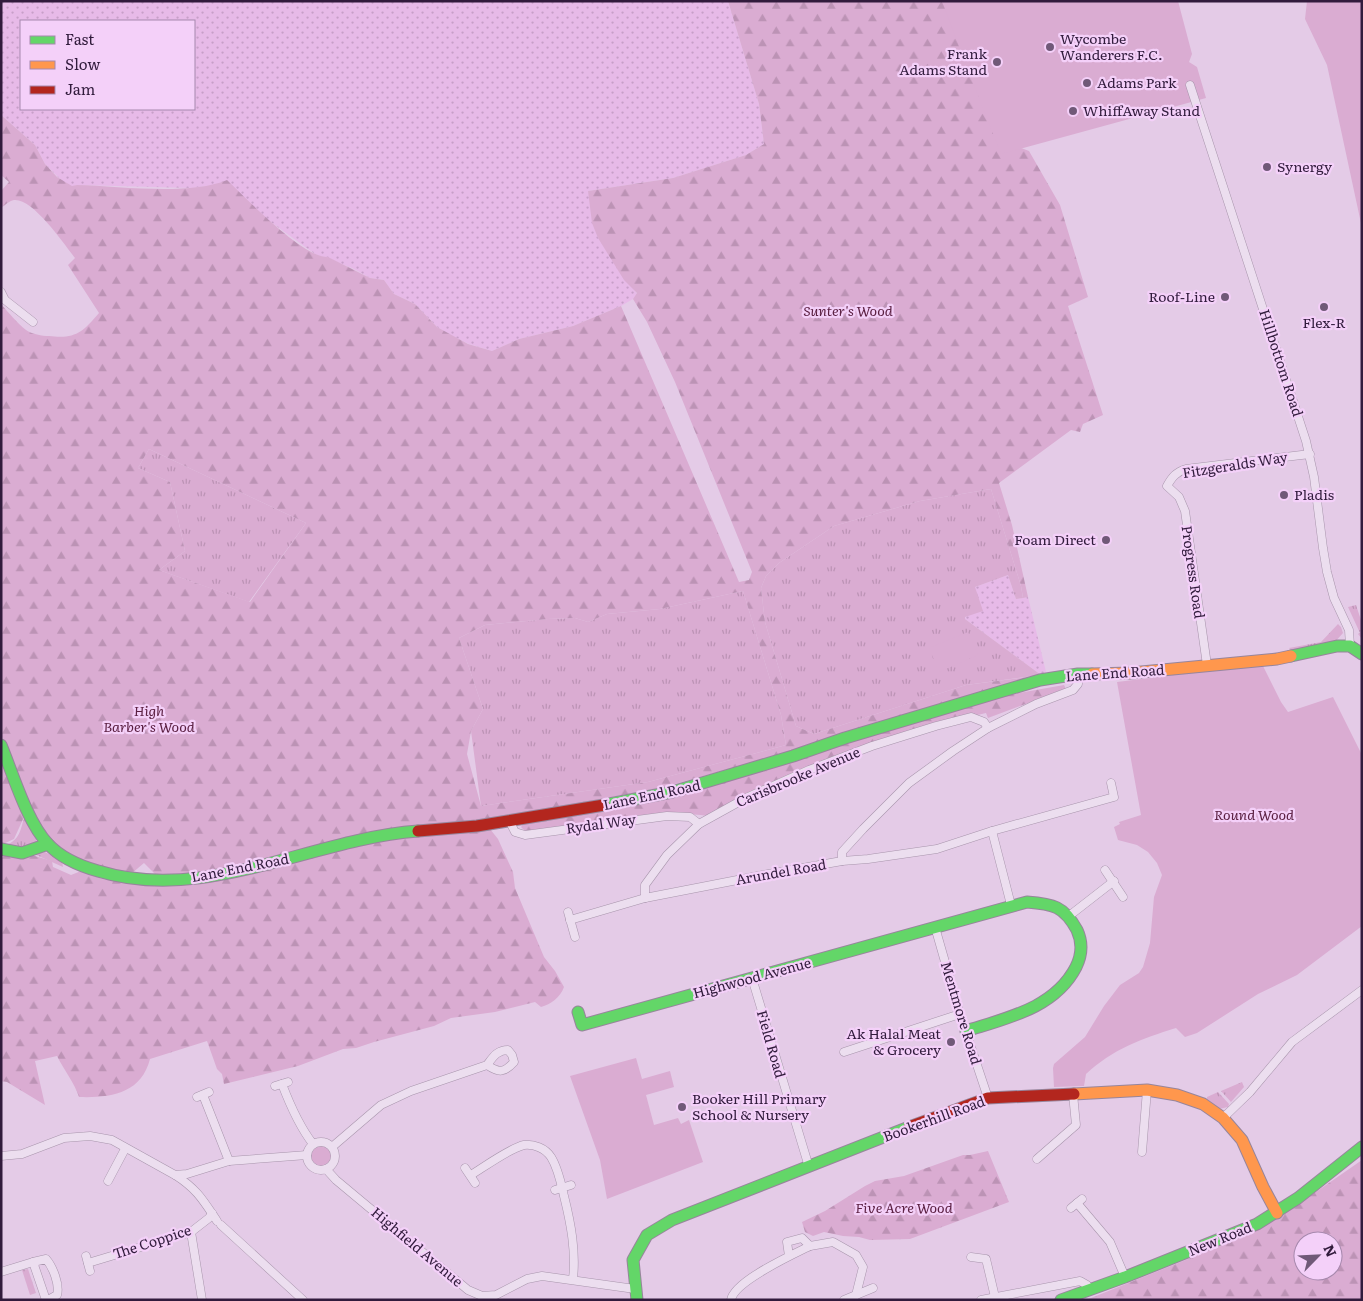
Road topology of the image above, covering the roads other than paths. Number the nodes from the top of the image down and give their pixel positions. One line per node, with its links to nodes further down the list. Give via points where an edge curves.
1 (1190, 85): 4 (street, Hillbottom Road)
2 (1, 292): 3 (street, via 5,300)
3 (32, 322)
4 (1310, 454): 5 (street, Fitzgeralds Way, via 1186,469 1178,471); 6 (street, Hillbottom Road, via 1327,572 1334,598 1349,630)
5 (1167, 486): 8 (street, Progress Road, via 1179,497 1185,511)
6 (1350, 646): 7 (main road); 8 (main road, Lane End Road, via 1277,659)
7 (1362, 654)
8 (1207, 665): 9 (main road, Lane End Road, via 1131,673)
9 (1078, 674): 10 (street, via 1078,684 1073,690); 13 (main road, Lane End Road, via 1040,680 672,792)
10 (988, 728): 14 (street, Carisbrooke Avenue, via 984,722 971,717 872,746 746,798); 18 (street, via 909,783 842,852)
11 (1, 745): 16 (main road, Lane End Road, via 29,815)
12 (1111, 783): 15 (street, Arundel Road, via 1114,797)
13 (509, 820): 14 (street, Rydal Way, via 515,832 525,835 667,816 690,817); 16 (main road, Lane End Road, via 402,832 250,870 178,881 111,875 78,864)
14 (699, 824): 22 (street, Carisbrooke Avenue, via 667,855 645,885)
15 (992, 831): 18 (street, Arundel Road, via 937,849); 23 (street)
16 (48, 844): 17 (main road, via 22,853)
17 (1, 849)
18 (842, 861): 22 (street, Arundel Road)
19 (1105, 870): 20 (street)
20 (1114, 881): 21 (street); 24 (street)
21 (1123, 897)
22 (645, 898): 26 (street, Arundel Road, via 569,916)
23 (1011, 905): 24 (main road, Highwood Avenue, via 1027,902 1050,904); 25 (main road, Highwood Avenue)
24 (1069, 916): 31 (main road, via 1080,937 1081,956 1069,980 1046,1000 1025,1012)
25 (936, 927): 27 (main road, Highwood Avenue); 30 (street, Mentmore Road)
26 (575, 936)
27 (752, 978): 29 (main road, Highwood Avenue, via 582,1025); 49 (street, Field Road)
28 (1362, 990): 39 (street, via 1292,1042 1250,1092)
29 (578, 1012)
30 (960, 1014): 31 (street, Mentmore Road); 32 (street)
31 (966, 1031): 38 (street, Mentmore Road)
32 (844, 1052)
33 (487, 1065): 41 (street, via 411,1091 381,1105)
34 (282, 1084): 40 (street, via 306,1136)
35 (1147, 1090): 36 (main road, Bookerhill Road); 39 (main road, Bookerhill Road, via 1203,1104); 44 (street)
36 (1073, 1094): 38 (main road, Bookerhill Road); 47 (street, via 1076,1125)
37 (203, 1095): 48 (street)
38 (988, 1098): 49 (main road, Bookerhill Road)
39 (1223, 1118): 60 (main road, Bookerhill Road, via 1242,1140)
40 (313, 1144): 41 (street, via 323,1142); 46 (street)
41 (332, 1147): 51 (street, via 336,1157)
42 (1362, 1147): 60 (main road, New Road)
43 (125, 1149): 45 (street, via 112,1140 90,1136 64,1138 22,1154); 52 (street); 54 (street)
44 (1142, 1152)
45 (1, 1156)
46 (307, 1156): 48 (street); 51 (street, via 313,1167)
47 (1037, 1159)
48 (229, 1161): 52 (street)
49 (809, 1167): 72 (main road, Bookerhill Road, via 672,1220 647,1235 633,1260)
50 (465, 1168): 53 (street)
51 (326, 1169): 69 (street, Highfield Avenue, via 468,1290 482,1296 496,1295 527,1279 542,1276)
52 (175, 1175): 59 (street, via 190,1184)
53 (471, 1175): 55 (street); 57 (street, via 515,1148 534,1146 542,1148 556,1166)
54 (108, 1181)
55 (475, 1183)
56 (571, 1185): 57 (street)
57 (558, 1189): 69 (street, via 573,1236)
58 (1077, 1203): 68 (street, via 1110,1242)
59 (212, 1213): 61 (street, The Coppice); 77 (street)
60 (1277, 1213): 68 (main road, New Road)
61 (191, 1232): 66 (street, The Coppice); 76 (street)
62 (810, 1246): 63 (street); 63 (street, via 802,1238 787,1242); 73 (street, via 833,1242 856,1255 863,1267)
63 (789, 1256): 78 (street, via 745,1282)
64 (971, 1257): 74 (street, via 986,1259)
65 (33, 1262): 67 (street); 75 (street); 75 (street, via 46,1259 50,1263 58,1289 57,1295)
66 (88, 1263)
67 (1, 1272)
68 (1125, 1278): 71 (main road, New Road)
69 (573, 1280): 72 (street, Highfield Avenue)
70 (873, 1288): 73 (street)
71 (1090, 1290): 74 (street, via 1080,1282); 81 (main road, New Road)
72 (636, 1294)
73 (856, 1294): 79 (street)
74 (995, 1297): 80 (street)
75 (47, 1300)
76 (202, 1300)
77 (304, 1300)
78 (731, 1300)
79 (844, 1300)
80 (981, 1300)
81 (1061, 1300)

